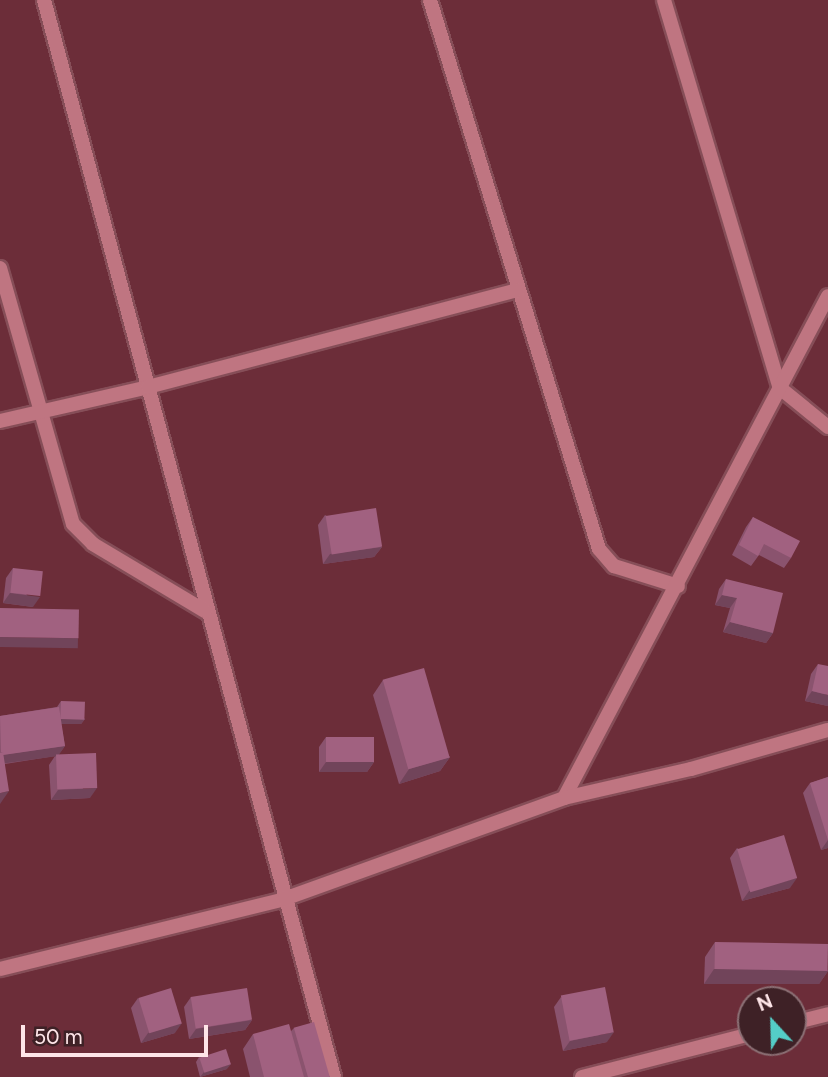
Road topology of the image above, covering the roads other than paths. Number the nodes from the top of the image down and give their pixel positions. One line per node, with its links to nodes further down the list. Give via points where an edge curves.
1 (44, 0): 7 (street)
2 (430, 0): 5 (street)
3 (664, 0): 8 (street)
4 (0, 268): 9 (street)
5 (517, 290): 7 (street); 12 (street, via 598,549 614,566)
6 (828, 296): 8 (street)
7 (148, 387): 9 (street); 13 (street)
8 (780, 388): 11 (street); 12 (street)
9 (39, 410): 10 (street); 13 (street, via 73,524 93,544)
10 (0, 421)
11 (828, 427)
12 (678, 586): 15 (street)
13 (205, 611): 16 (street)
14 (828, 730): 15 (street, via 691,769)
15 (564, 798): 16 (street)
16 (284, 899): 17 (street); 21 (street)
17 (0, 969)
18 (828, 1014): 19 (street)
19 (807, 1019)
20 (737, 1038): 22 (street)
21 (334, 1077)
22 (582, 1077)

